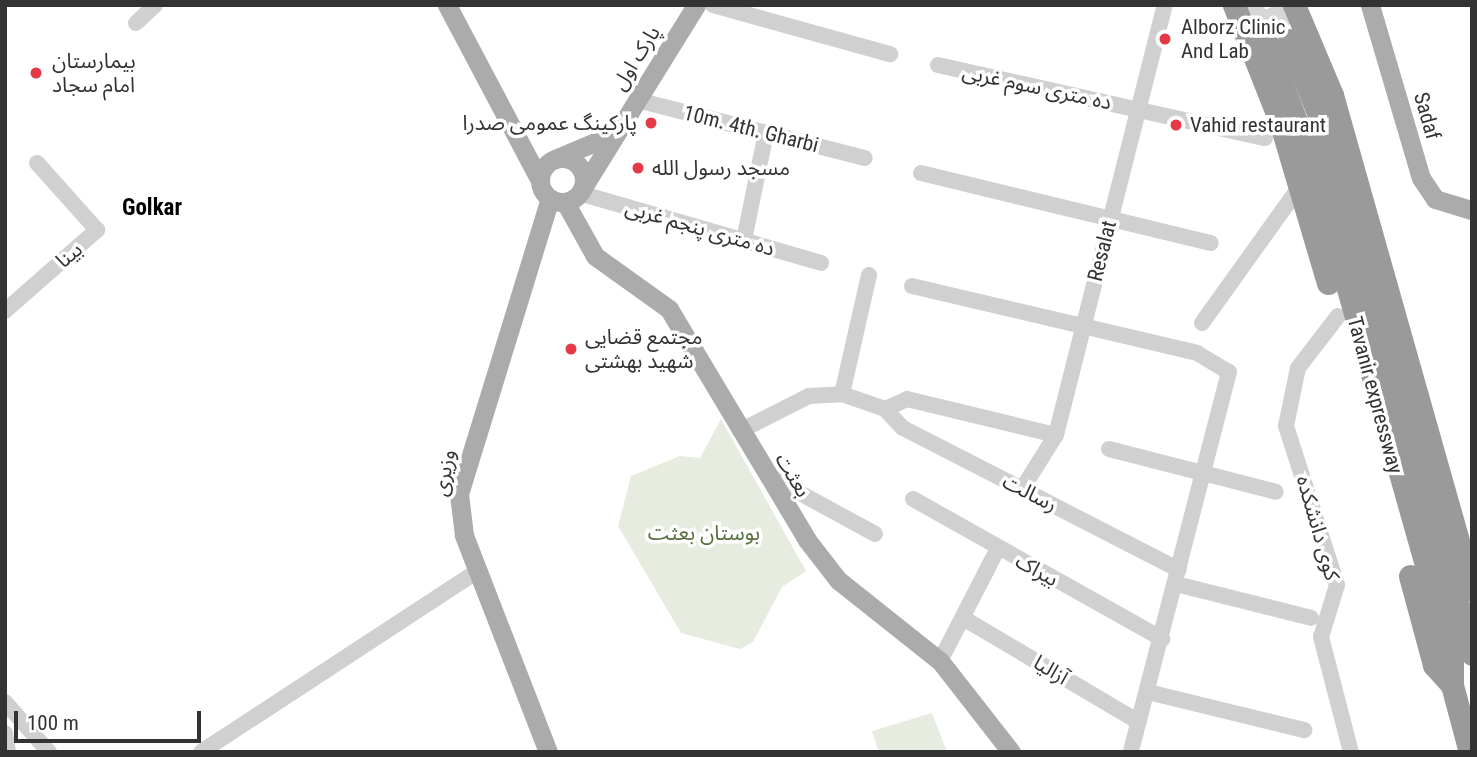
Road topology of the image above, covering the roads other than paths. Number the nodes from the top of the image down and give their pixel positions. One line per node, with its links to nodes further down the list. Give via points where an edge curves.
1 (155, 5): 9 (street)
2 (447, 5): 17 (main road)
3 (696, 5): 12 (main road, پارک اول)
4 (713, 5): 10 (street)
5 (1165, 5): 13 (street, Resalat)
6 (1294, 5): 50 (highway, via 1332,95)
7 (1370, 5): 25 (main road, Sadaf, via 1421,178 1435,199)
8 (1241, 11): 23 (highway)
9 (136, 23)
10 (890, 54)
11 (938, 65): 13 (street, ده متری سوم غربی)
12 (638, 100): 14 (street, 10m. 4th. Gharbi); 15 (main road, پارک اول)
13 (1137, 108): 16 (street, ده متری سوم غربی); 26 (street, Resalat)
14 (766, 133): 18 (street, 10m. 4th. Gharbi); 27 (street)
15 (614, 134): 19 (main road); 24 (main road, پارک اول)
16 (1265, 138)
17 (523, 141): 19 (main road); 22 (main road)
18 (865, 158)
19 (555, 159): 22 (main road); 24 (main road, via 580,168)
20 (37, 163): 32 (street, بینا, via 97,230)
21 (921, 173): 26 (street)
22 (540, 181): 24 (main road)
23 (1300, 186): 33 (highway); 34 (street)
24 (569, 196): 27 (street, ده متری پنجم غربی); 38 (main road, بعثت, via 595,256 669,309); 48 (main road, وزیری, via 463,472 460,512)
25 (1471, 211)
26 (1110, 219): 28 (street); 35 (street, Resalat)
27 (744, 240): 29 (street, ده متری پنجم غربی)
28 (1211, 243)
29 (821, 262)
30 (869, 275): 36 (street)
31 (912, 286): 35 (street)
32 (5, 311)
33 (1338, 316): 56 (highway, via 1434,665); 70 (street, کوی دانشکده, via 1298,368 1286,426 1337,585 1321,637)
34 (1202, 323)
35 (1083, 327): 39 (street, Resalat); 41 (street, via 1197,353 1229,372)
36 (842, 394): 37 (street); 38 (street, via 809,396)
37 (885, 409): 39 (street, via 907,399); 43 (street, رسالت, via 903,428)
38 (740, 431): 42 (main road, بعثت)
39 (1056, 435): 43 (street, Resalat)
40 (1109, 449): 41 (street)
41 (1204, 473): 44 (street); 49 (street)
42 (767, 475): 46 (street); 55 (main road, بعثت, via 838,580)
43 (1022, 489): 49 (street, رسالت)
44 (1276, 492)
45 (913, 499): 47 (street, بیراک)
46 (876, 534)
47 (998, 548): 51 (street); 53 (street, بیراک)
48 (478, 571): 65 (street); 66 (main road, وزیری)
49 (1177, 577): 52 (street, رسالت); 53 (street)
50 (1472, 590)
51 (963, 618): 55 (street); 59 (street, آزالیا)
52 (1311, 618)
53 (1162, 639): 57 (street)
54 (1472, 654): 56 (highway, Tavanir expressway, via 1320,118 1278,41 1452,657)
55 (940, 661): 60 (main road, بعثت)
56 (1452, 685): 71 (highway, Tavanir expressway)
57 (1148, 692): 59 (street); 61 (street)
58 (5, 702): 64 (street)
59 (1139, 722): 69 (street)
60 (998, 730): 67 (street); 68 (main road, بعثت)
61 (1304, 730)
62 (5, 733): 63 (street)
63 (8, 752)
64 (50, 752)
65 (201, 752)
66 (548, 752)
67 (999, 752)
68 (1011, 752)
69 (1131, 752)
70 (1351, 752)
71 (1470, 752)

